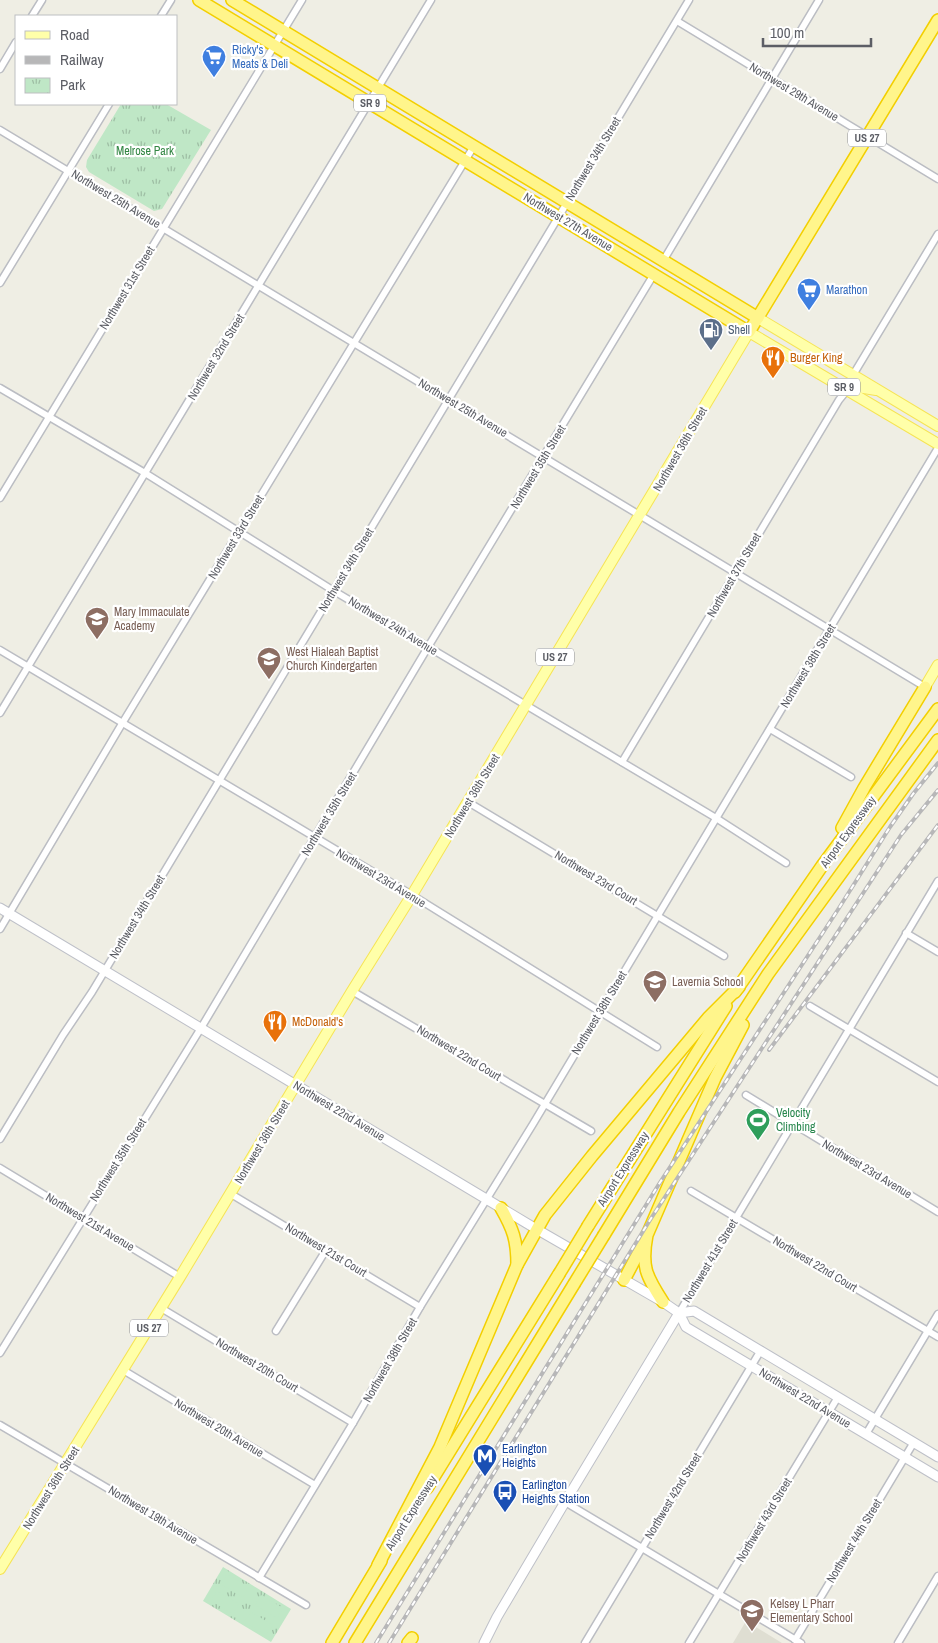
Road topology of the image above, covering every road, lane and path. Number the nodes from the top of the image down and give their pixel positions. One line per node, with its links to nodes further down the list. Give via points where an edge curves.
1 (42, 0): 9 (street)
2 (171, 0): 10 (street)
3 (199, 0): 15 (highway, Northwest 27th Avenue / SR 9)
4 (232, 0): 13 (highway, Northwest 27th Avenue / SR 9)
5 (302, 0): 13 (street, Northwest 31st Street)
6 (430, 0): 18 (street, Northwest 32nd Street)
7 (690, 0): 12 (street, Northwest 34th Street)
8 (819, 0): 17 (street)
9 (33, 15)
10 (162, 15)
11 (938, 20): 22 (highway, Northwest 36th Street / US 27)
12 (677, 21): 17 (street, Northwest 29th Avenue); 27 (street, Northwest 34th Street)
13 (283, 31): 15 (street, Northwest 31st Street); 18 (highway, Northwest 27th Avenue / SR 9)
14 (15, 44): 16 (street)
15 (274, 45): 19 (highway, Northwest 27th Avenue / SR 9); 29 (street, Northwest 31st Street)
16 (0, 69)
17 (772, 79): 22 (street, Northwest 29th Avenue); 31 (street)
18 (378, 88): 19 (street, Northwest 32nd Street); 23 (highway, Northwest 27th Avenue / SR 9)
19 (369, 103): 24 (highway, Northwest 27th Avenue / SR 9); 35 (street, Northwest 32nd Street)
20 (108, 105): 25 (street)
21 (0, 130): 25 (street, Northwest 25th Avenue)
22 (868, 137): 26 (street, Northwest 29th Avenue); 36 (highway, Northwest 36th Street / US 27)
23 (474, 146): 24 (street, Northwest 33rd Street); 27 (highway, Northwest 27th Avenue / SR 9)
24 (465, 160): 28 (highway, Northwest 27th Avenue / SR 9); 38 (street, Northwest 33rd Street)
25 (68, 171): 29 (street, Northwest 25th Avenue); 34 (street)
26 (938, 179)
27 (566, 202): 28 (street, Northwest 34th Street); 31 (highway, Northwest 27th Avenue / SR 9)
28 (559, 216): 32 (highway, Northwest 27th Avenue / SR 9); 43 (street, Northwest 34th Street)
29 (164, 228): 35 (street, Northwest 25th Avenue); 44 (street, Northwest 31st Street)
30 (938, 234): 39 (street)
31 (663, 261): 32 (highway, via 651,268); 36 (highway, Northwest 27th Avenue / SR 9)
32 (643, 267): 33 (highway, Northwest 27th Avenue / SR 9)
33 (654, 274): 37 (highway, Northwest 27th Avenue / SR 9); 48 (street, Northwest 35th Street)
34 (0, 283)
35 (259, 286): 38 (street, Northwest 25th Avenue); 49 (street, Northwest 32nd Street)
36 (758, 318): 37 (highway, Northwest 36th Street / US 27); 39 (main road, Northwest 27th Avenue / SR 9)
37 (749, 332): 41 (main road, Northwest 27th Avenue / SR 9); 51 (main road, Northwest 36th Street / US 27)
38 (354, 342): 43 (street, Northwest 25th Avenue); 52 (street, Northwest 33rd Street)
39 (853, 375): 42 (main road, Northwest 27th Avenue / SR 9)
40 (0, 388): 44 (street, Northwest 24th Avenue)
41 (848, 389): 42 (main road, via 854,386); 46 (main road, Northwest 27th Avenue / SR 9); 53 (street, Northwest 37th Street)
42 (878, 390): 45 (main road, Northwest 27th Avenue / SR 9)
43 (449, 400): 48 (street, Northwest 25th Avenue); 54 (street, Northwest 34th Street)
44 (49, 417): 49 (street, Northwest 24th Avenue); 50 (street, Northwest 31st Street)
45 (938, 426)
46 (938, 444)
47 (938, 448): 55 (street, Northwest 38th Street)
48 (544, 457): 51 (street, Northwest 25th Avenue); 56 (street, Northwest 35th Street)
49 (145, 473): 52 (street, Northwest 24th Avenue); 59 (street, Northwest 32nd Street)
50 (0, 498)
51 (640, 516): 53 (street, Northwest 25th Avenue); 61 (main road, Northwest 36th Street / US 27)
52 (239, 532): 54 (street, Northwest 24th Avenue); 64 (street, Northwest 33rd Street)
53 (735, 574): 55 (street, Northwest 25th Avenue); 68 (street, Northwest 37th Street)
54 (334, 591): 56 (street, Northwest 24th Avenue); 71 (street, Northwest 34th Street)
55 (829, 629): 60 (street, Northwest 25th Avenue); 65 (street, Northwest 38th Street)
56 (428, 648): 61 (street, Northwest 24th Avenue); 74 (street, Northwest 35th Street)
57 (0, 650): 59 (street, Northwest 23rd Avenue)
58 (938, 665): 60 (main road)
59 (28, 666): 63 (street, Northwest 32nd Street); 64 (street, Northwest 23rd Avenue)
60 (925, 688): 76 (highway, via 864,788)
61 (526, 705): 68 (street, Northwest 24th Avenue); 72 (main road, Northwest 36th Street / US 27)
62 (938, 709): 76 (highway, Airport Expressway)
63 (0, 713)
64 (122, 722): 71 (street, Northwest 23rd Avenue); 80 (street, Northwest 33rd Street)
65 (770, 729): 70 (street); 73 (street, Northwest 38th Street)
66 (938, 740): 69 (highway, Airport Expressway)
67 (938, 749): 69 (highway)
68 (622, 762): 73 (street, Northwest 24th Avenue)
69 (919, 766): 87 (highway, Airport Expressway)
70 (851, 777)
71 (219, 780): 74 (street, Northwest 23rd Avenue); 86 (street, Northwest 34th Street)
72 (468, 802): 78 (main road, Northwest 36th Street / US 27); 81 (street, Northwest 23rd Court)
73 (716, 818): 75 (street, Northwest 24th Avenue); 81 (street, Northwest 38th Street)
74 (314, 838): 78 (street, Northwest 23rd Avenue); 92 (street, Northwest 35th Street)
75 (786, 864)
76 (822, 866): 88 (highway, Airport Expressway)
77 (938, 881): 83 (street, Northwest 41st Street)
78 (412, 896): 89 (main road, Northwest 36th Street / US 27); 91 (street, Northwest 23rd Avenue)
79 (0, 908): 80 (main road, Northwest 22nd Avenue)
80 (9, 914): 82 (street, Northwest 33rd Street); 86 (main road, Northwest 22nd Avenue)
81 (658, 916): 85 (street, Northwest 23rd Court); 91 (street, Northwest 38th Street)
82 (0, 929)
83 (906, 933): 84 (street); 93 (street, Northwest 41st Street)
84 (938, 952)
85 (724, 956)
86 (105, 970): 92 (main road, Northwest 22nd Avenue); 101 (street, Northwest 34th Street)
87 (768, 974): 111 (highway, via 715,1078); 150 (highway, Airport Expressway, bridge, via 679,1112)
88 (739, 987): 110 (highway, via 708,1018 592,1156 545,1215); 142 (highway, Airport Expressway, bridge)
89 (352, 991): 96 (main road, Northwest 36th Street / US 27); 98 (street, Northwest 22nd Court)
90 (810, 1006): 93 (street)
91 (600, 1012): 94 (street, Northwest 23rd Avenue); 98 (street, Northwest 38th Street)
92 (201, 1028): 96 (main road, Northwest 22nd Avenue); 109 (street, Northwest 35th Street)
93 (849, 1029): 95 (street); 99 (street, Northwest 41st Street)
94 (658, 1046)
95 (938, 1082)
96 (296, 1085): 104 (main road, Northwest 36th Street / US 27); 105 (main road, Northwest 22nd Avenue)
97 (746, 1095): 99 (street, Northwest 23rd Avenue)
98 (545, 1103): 100 (street, Northwest 22nd Court); 105 (street, Northwest 38th Street)
99 (793, 1124): 107 (street, Northwest 23rd Avenue); 108 (street, Northwest 41st Street)
100 (591, 1131)
101 (0, 1139)
102 (0, 1168): 109 (street, Northwest 21st Avenue)
103 (691, 1191): 108 (street, Northwest 22nd Court)
104 (231, 1194): 112 (street, Northwest 21st Court); 114 (main road, Northwest 36th Street / US 27)
105 (487, 1199): 106 (main road, Northwest 22nd Avenue); 117 (street, Northwest 38th Street)
106 (501, 1208): 110 (main road, Northwest 22nd Avenue); 113 (highway, via 513,1231)
107 (938, 1212)
108 (737, 1217): 119 (street, Northwest 41st Street); 122 (street, Northwest 22nd Court)
109 (83, 1218): 114 (street, Northwest 21st Avenue); 125 (street, Northwest 35th Street)
110 (538, 1230): 113 (highway); 115 (main road, Northwest 22nd Avenue)
111 (647, 1235): 115 (highway); 116 (highway, via 645,1268 650,1283)
112 (326, 1250): 117 (street, Northwest 21st Court); 121 (street)
113 (517, 1265): 142 (highway, via 444,1439)
114 (180, 1277): 118 (main road, Northwest 36th Street / US 27)
115 (624, 1280): 116 (main road, Northwest 22nd Avenue)
116 (663, 1302): 119 (main road, Northwest 22nd Avenue)
117 (420, 1307): 131 (street, Northwest 38th Street)
118 (162, 1308): 127 (main road, Northwest 36th Street / US 27); 131 (street, Northwest 20th Court)
119 (679, 1312): 124 (main road, Northwest 22nd Avenue, via 694,1311); 126 (main road, Northwest 22nd Avenue, via 686,1327); 140 (main road, Northwest 41st Street)
120 (938, 1314): 122 (street)
121 (276, 1331)
122 (928, 1331): 123 (street, Northwest 22nd Court); 130 (street)
123 (938, 1338)
124 (761, 1350): 126 (street, Northwest 42nd Street); 128 (main road, Northwest 22nd Avenue)
125 (0, 1353)
126 (751, 1366): 129 (main road, Northwest 22nd Avenue); 141 (street, Northwest 42nd Street)
127 (123, 1370): 137 (main road, Northwest 36th Street / US 27); 139 (street, Northwest 20th Avenue)
128 (838, 1397): 129 (street, Northwest 43rd Street); 130 (main road, Northwest 22nd Avenue)
129 (829, 1412): 133 (main road, Northwest 22nd Avenue); 146 (street, Northwest 43rd Street)
130 (875, 1419): 133 (street); 134 (main road, Northwest 22nd Avenue)
131 (353, 1423): 139 (street, Northwest 38th Street)
132 (0, 1425): 137 (street, Northwest 19th Avenue)
133 (866, 1434): 135 (main road, Northwest 22nd Avenue)
134 (914, 1442): 135 (street, Northwest 44th Street); 136 (main road, Northwest 22nd Avenue)
135 (904, 1457): 138 (main road, Northwest 22nd Avenue); 148 (street, Northwest 44th Street)
136 (938, 1457)
137 (66, 1463): 143 (main road, Northwest 36th Street / US 27); 145 (street, Northwest 19th Avenue)
138 (938, 1478)
139 (315, 1485): 145 (street, Northwest 38th Street)
140 (565, 1502): 141 (street); 151 (main road, Northwest 41st Street)
141 (642, 1548): 146 (street); 152 (street, Northwest 42nd Street)
142 (378, 1565): 149 (highway, Airport Expressway)
143 (0, 1569)
144 (938, 1576): 154 (street)
145 (259, 1578): 147 (street, Northwest 19th Avenue)
146 (719, 1594): 148 (street); 153 (street, Northwest 43rd Street)
147 (306, 1605)
148 (798, 1641)
149 (332, 1643)
150 (355, 1643)
151 (484, 1643)
152 (584, 1643)
153 (689, 1643)
154 (898, 1643)

